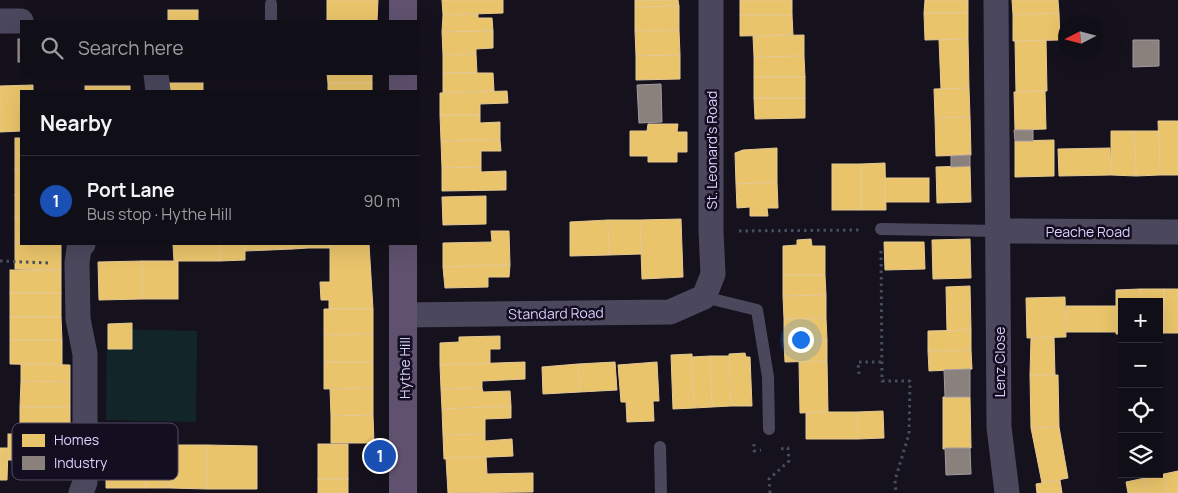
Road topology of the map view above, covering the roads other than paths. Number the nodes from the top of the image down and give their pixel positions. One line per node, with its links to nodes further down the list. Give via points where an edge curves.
1 (403, 0): 6 (main road)
2 (711, 0): 18 (street, St. Leonard's Road, via 713,274)
3 (996, 0): 14 (street, Lenz Close)
4 (271, 4): 5 (lane)
5 (271, 20)
6 (403, 20)
7 (0, 21): 8 (street)
8 (20, 22)
9 (156, 75): 11 (street)
10 (403, 75): 12 (main road)
11 (158, 90)
12 (403, 90)
13 (880, 230): 14 (lane)
14 (999, 231): 15 (street, Peache Road); 27 (street, Lenz Close, via 999,427)
15 (1178, 232)
16 (403, 245): 19 (main road, Hythe Hill)
17 (80, 254): 20 (street, via 78,319 85,354)
18 (704, 297): 19 (street, Standard Road, via 670,312); 21 (lane, via 758,310 768,377)
19 (404, 315): 25 (main road, Hythe Hill)
20 (85, 423)
21 (769, 429)
22 (660, 447): 26 (lane)
23 (85, 480): 24 (street)
24 (81, 493)
25 (403, 493)
26 (661, 493)
27 (1007, 493)

